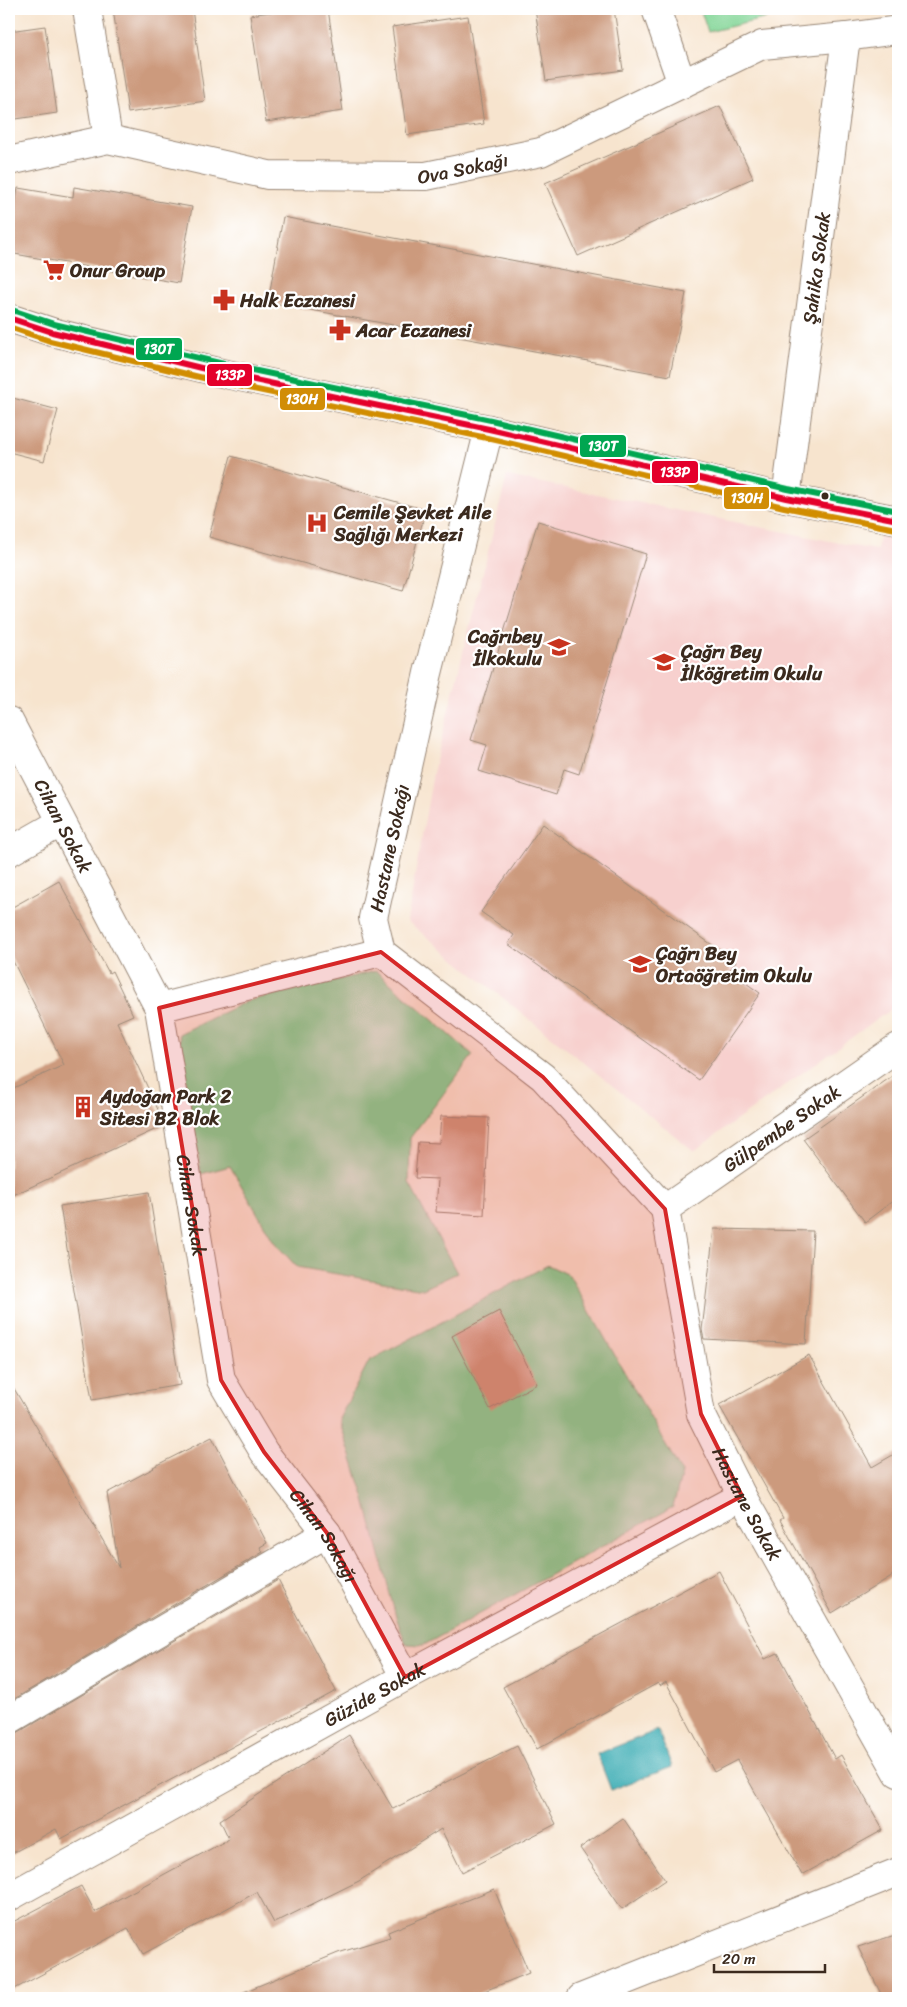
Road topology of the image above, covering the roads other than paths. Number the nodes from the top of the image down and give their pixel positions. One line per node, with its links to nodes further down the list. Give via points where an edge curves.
1 (87, 9): 6 (street)
2 (656, 9): 5 (street)
3 (898, 30): 4 (street, Ova Sokağı)
4 (846, 37): 5 (street, Ova Sokağı, via 762,45); 12 (street, Şahika Sokak)
5 (682, 84): 6 (street, Ova Sokağı, via 541,152 426,176 268,175)
6 (108, 139): 7 (street, Ova Sokağı)
7 (9, 161)
8 (9, 318): 10 (street)
9 (9, 329): 10 (street)
10 (52, 332): 11 (street, via 226,374)
11 (489, 429): 12 (street); 17 (street, Hastane Sokağı, via 428,672 373,918)
12 (786, 498): 13 (street)
13 (898, 520)
14 (9, 721): 15 (street, Cihan Sokak)
15 (60, 823): 16 (street); 18 (street, Cihan Sokak)
16 (9, 852)
17 (381, 952): 18 (street); 20 (street, via 543,1077)
18 (159, 1008): 21 (street, Cihan Sokak, via 221,1380)
19 (898, 1047): 20 (street, Gülpembe Sokak)
20 (665, 1209): 22 (street, Hastane Sokak, via 701,1414)
21 (233, 1400): 23 (street, Cihan Sokağı, via 264,1452)
22 (742, 1496): 24 (street, Güzide Sokak); 26 (street, Hastane Sokak)
23 (327, 1533): 24 (street, Cihan Sokağı); 25 (street)
24 (405, 1677): 28 (street, Güzide Sokak)
25 (9, 1720)
26 (898, 1773)
27 (898, 1872): 29 (street)
28 (9, 1896)
29 (590, 1997)

